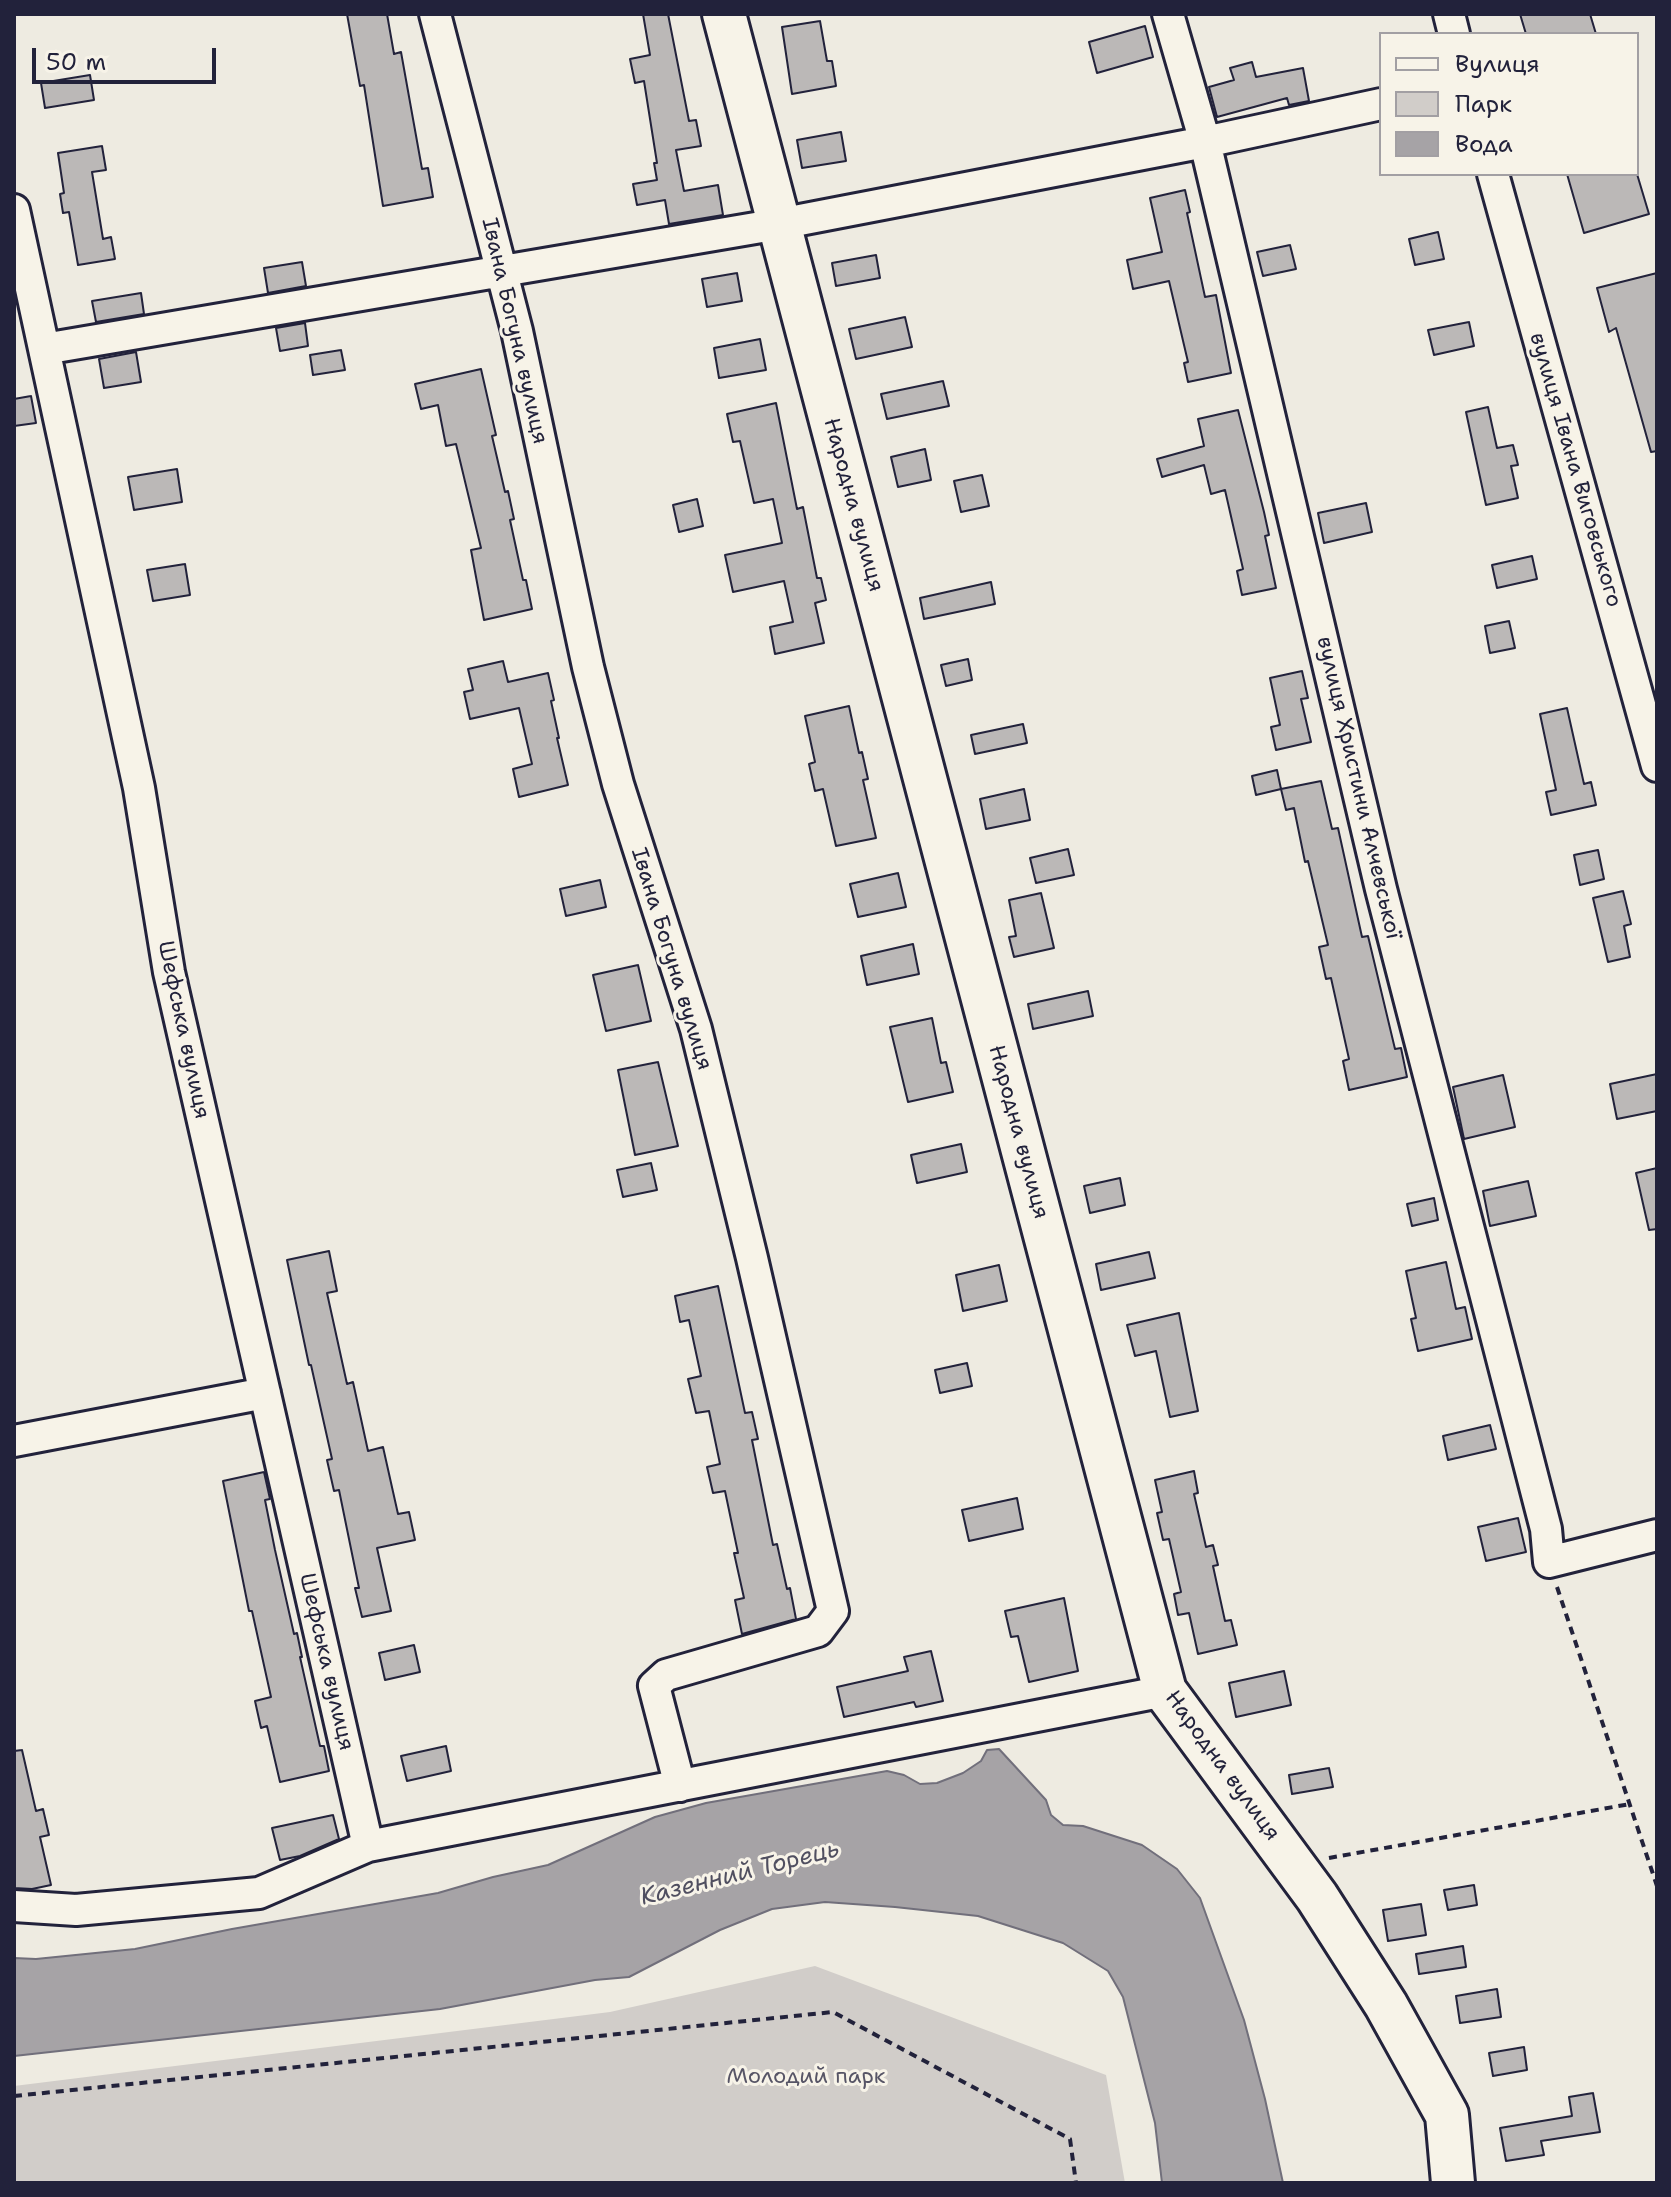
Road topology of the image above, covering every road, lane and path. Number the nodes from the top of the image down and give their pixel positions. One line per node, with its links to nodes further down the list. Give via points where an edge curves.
1 (435, 14): 9 (street, Івана Богуна вулиця)
2 (724, 14): 8 (street, Народна вулиця)
3 (1168, 14): 5 (street, вулиця Христини Алчевської)
4 (1379, 104): 5 (street)
5 (1205, 142): 8 (street); 15 (street, вулиця Христини Алчевської, via 1381,889 1546,1529)
6 (1494, 176): 11 (street, вулиця Івана Виговського)
7 (14, 210): 10 (street, Шефська вулиця)
8 (779, 224): 9 (street); 16 (street, Народна вулиця)
9 (502, 272): 10 (street); 17 (street, Івана Богуна вулиця, via 588,667 618,784 696,1029 833,1611 818,1631 666,1675 654,1686)
10 (44, 349): 12 (street, Шефська вулиця, via 139,788 169,972)
11 (1657, 766)
12 (265, 1393): 13 (street); 19 (street, Шефська вулиця)
13 (14, 1441)
14 (1657, 1535): 15 (street)
15 (1549, 1562): 18 (path)
16 (1165, 1691): 17 (street); 20 (street, Народна вулиця)
17 (680, 1786): 19 (street)
18 (1630, 1804): 20 (path); 21 (path)
19 (368, 1846): 22 (street, via 259,1893 76,1910)
20 (1293, 1864): 25 (street, Народна вулиця, via 1386,2005 1447,2115)
21 (1657, 1886)
22 (14, 1906)
23 (14, 2096): 24 (path, via 833,2012 1070,2139)
24 (1076, 2183)
25 (1453, 2183)

